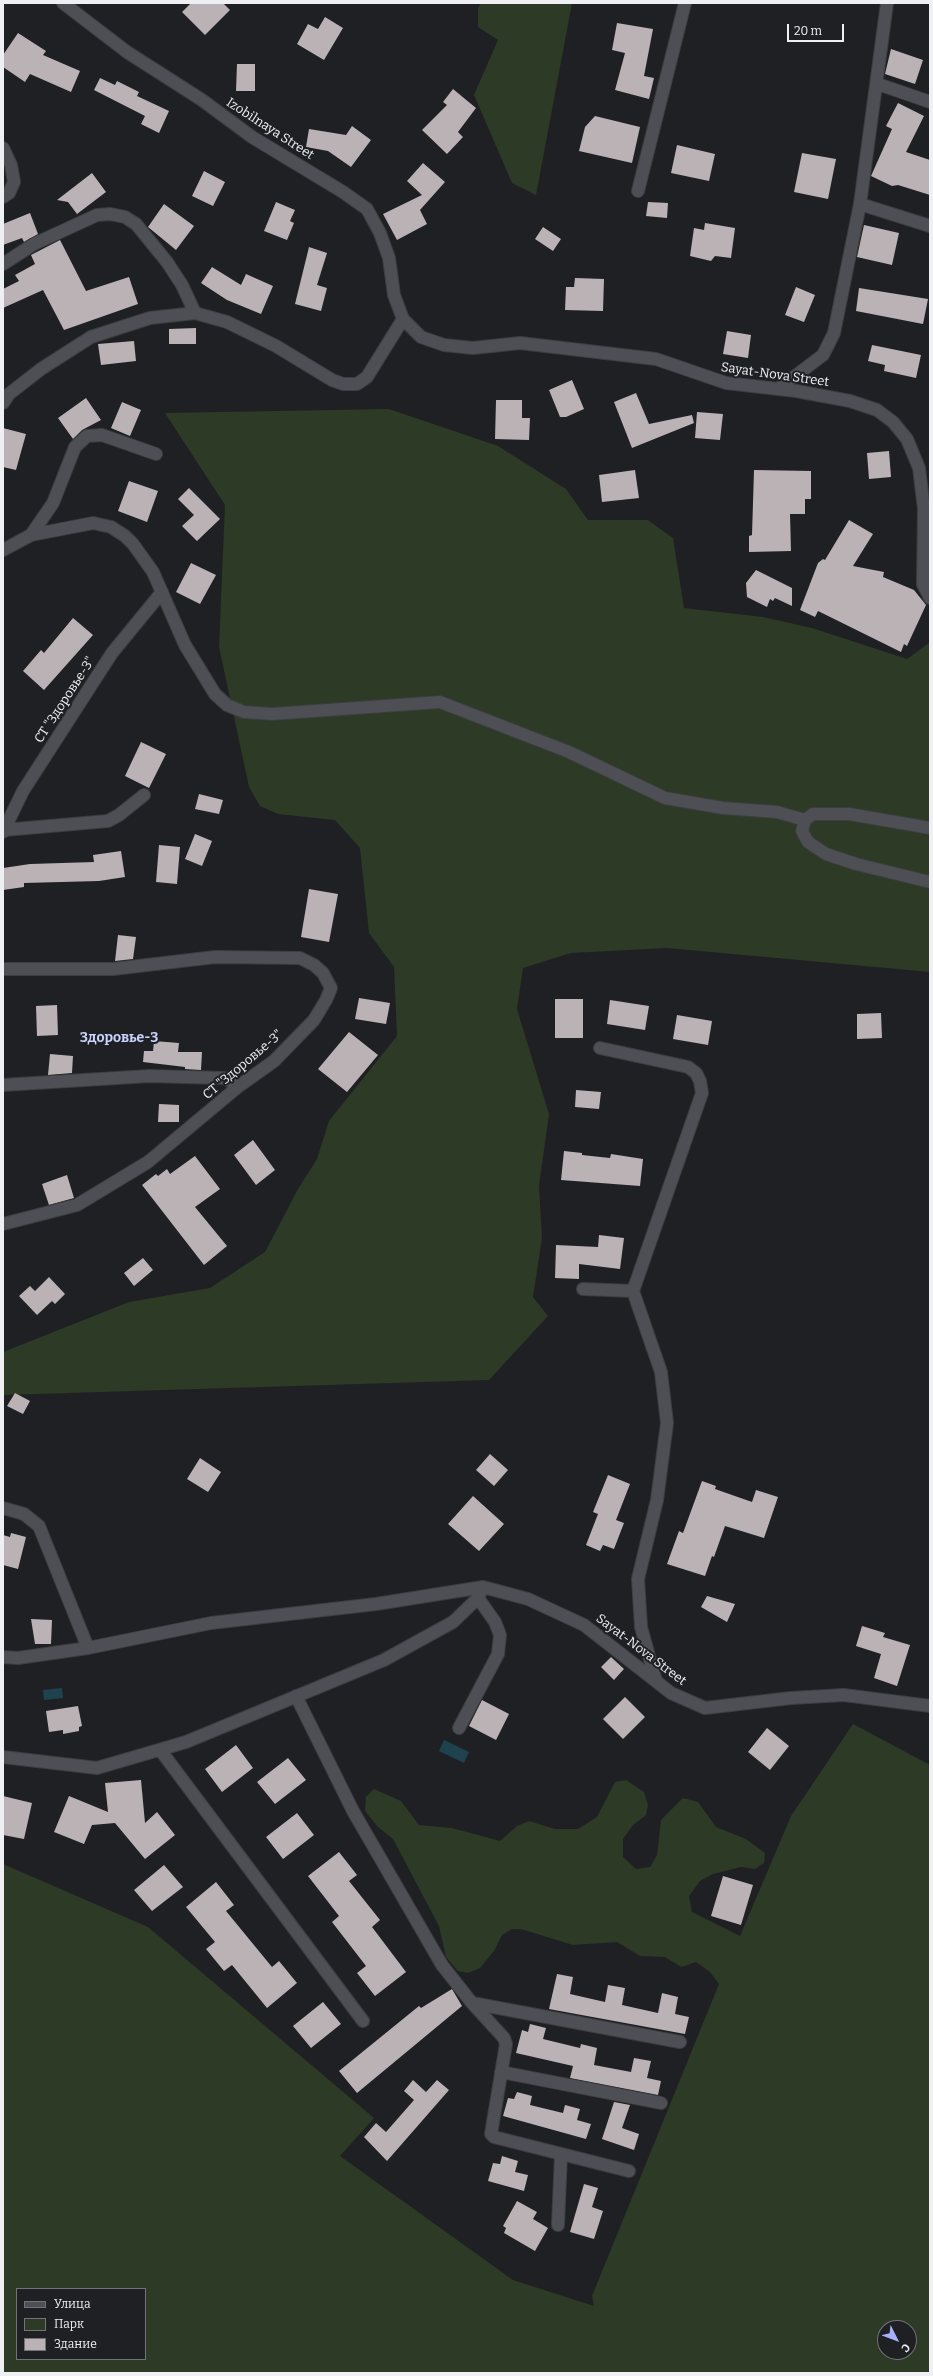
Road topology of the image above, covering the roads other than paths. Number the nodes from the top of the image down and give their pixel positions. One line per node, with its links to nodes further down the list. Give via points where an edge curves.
1 (62, 3): 13 (street, Izobilnaya Street, via 127,52 202,100 252,137 367,209 380,232 389,258 394,295)
2 (685, 3): 7 (street)
3 (887, 3): 4 (street)
4 (878, 84): 5 (street); 9 (street)
5 (930, 102)
6 (3, 148): 8 (street, via 11,165 14,182 9,193)
7 (638, 191)
8 (3, 197)
9 (860, 204): 10 (street); 14 (street, via 834,333 829,345 823,355)
10 (930, 226)
11 (3, 264): 12 (street, via 34,244 97,215 125,217 136,224 167,262 182,285)
12 (195, 313): 13 (street, via 227,322 343,384 357,384 367,377); 15 (street, via 150,318 92,337 40,369)
13 (402, 319): 14 (street, Sayat-Nova Street, via 421,337 444,345 473,348 520,343 626,355 668,362 726,383)
14 (778, 389): 20 (street, Sayat-Nova Street, via 850,401 877,410 893,422 907,439 919,468 924,509 923,584)
15 (3, 403)
16 (156, 454): 17 (street, via 102,435 87,436 74,447 53,503)
17 (31, 535): 18 (street); 19 (street, via 93,523 111,527 133,544 153,572)
18 (3, 550)
19 (162, 592): 22 (street, via 185,645 215,694 227,705 244,712 272,714 440,702 569,752 665,798 723,808 777,812); 24 (street, СТ "Здоровье-3", via 112,653 23,791)
20 (930, 598)
21 (144, 795): 24 (street, via 108,821)
22 (805, 820): 23 (street, via 813,814 849,814); 25 (street, via 802,831 808,842 826,854)
23 (930, 828)
24 (3, 831)
25 (930, 882)
26 (3, 969): 29 (street, СТ "Здоровье-3", via 113,969 215,957 300,958 314,965 323,973 331,988 314,1020 274,1061)
27 (600, 1048): 32 (street, via 688,1068 696,1073 702,1093)
28 (3, 1085): 29 (street, via 156,1076 224,1078)
29 (239, 1086): 30 (street, СТ "Здоровье-3", via 148,1162 77,1205)
30 (3, 1224)
31 (583, 1289): 32 (street)
32 (633, 1291): 38 (street, via 661,1372 667,1423 657,1500 638,1579 641,1627)
33 (3, 1508): 36 (street, via 24,1514 39,1526)
34 (483, 1587): 35 (street); 36 (street, via 376,1604 211,1623); 38 (street, Sayat-Nova Street, via 528,1599 584,1625)
35 (478, 1598): 39 (street, via 454,1622 432,1635 384,1660); 41 (street, via 495,1622 500,1635 498,1654)
36 (88, 1648): 37 (street, via 18,1658)
37 (3, 1656)
38 (656, 1681): 40 (street, Sayat-Nova Street, via 671,1693 705,1708 844,1695)
39 (296, 1696): 42 (street); 44 (street, via 365,1831 442,1965)
40 (930, 1706)
41 (459, 1728)
42 (161, 1751): 43 (street, via 97,1768); 45 (street)
43 (3, 1757)
44 (472, 2002): 46 (street); 47 (street, via 504,2038 506,2044)
45 (363, 2021)
46 (680, 2042)
47 (501, 2072): 48 (street); 49 (street, via 491,2134 494,2137)
48 (661, 2103)
49 (561, 2154): 50 (street); 51 (street)
50 (628, 2171)
51 (558, 2225)

